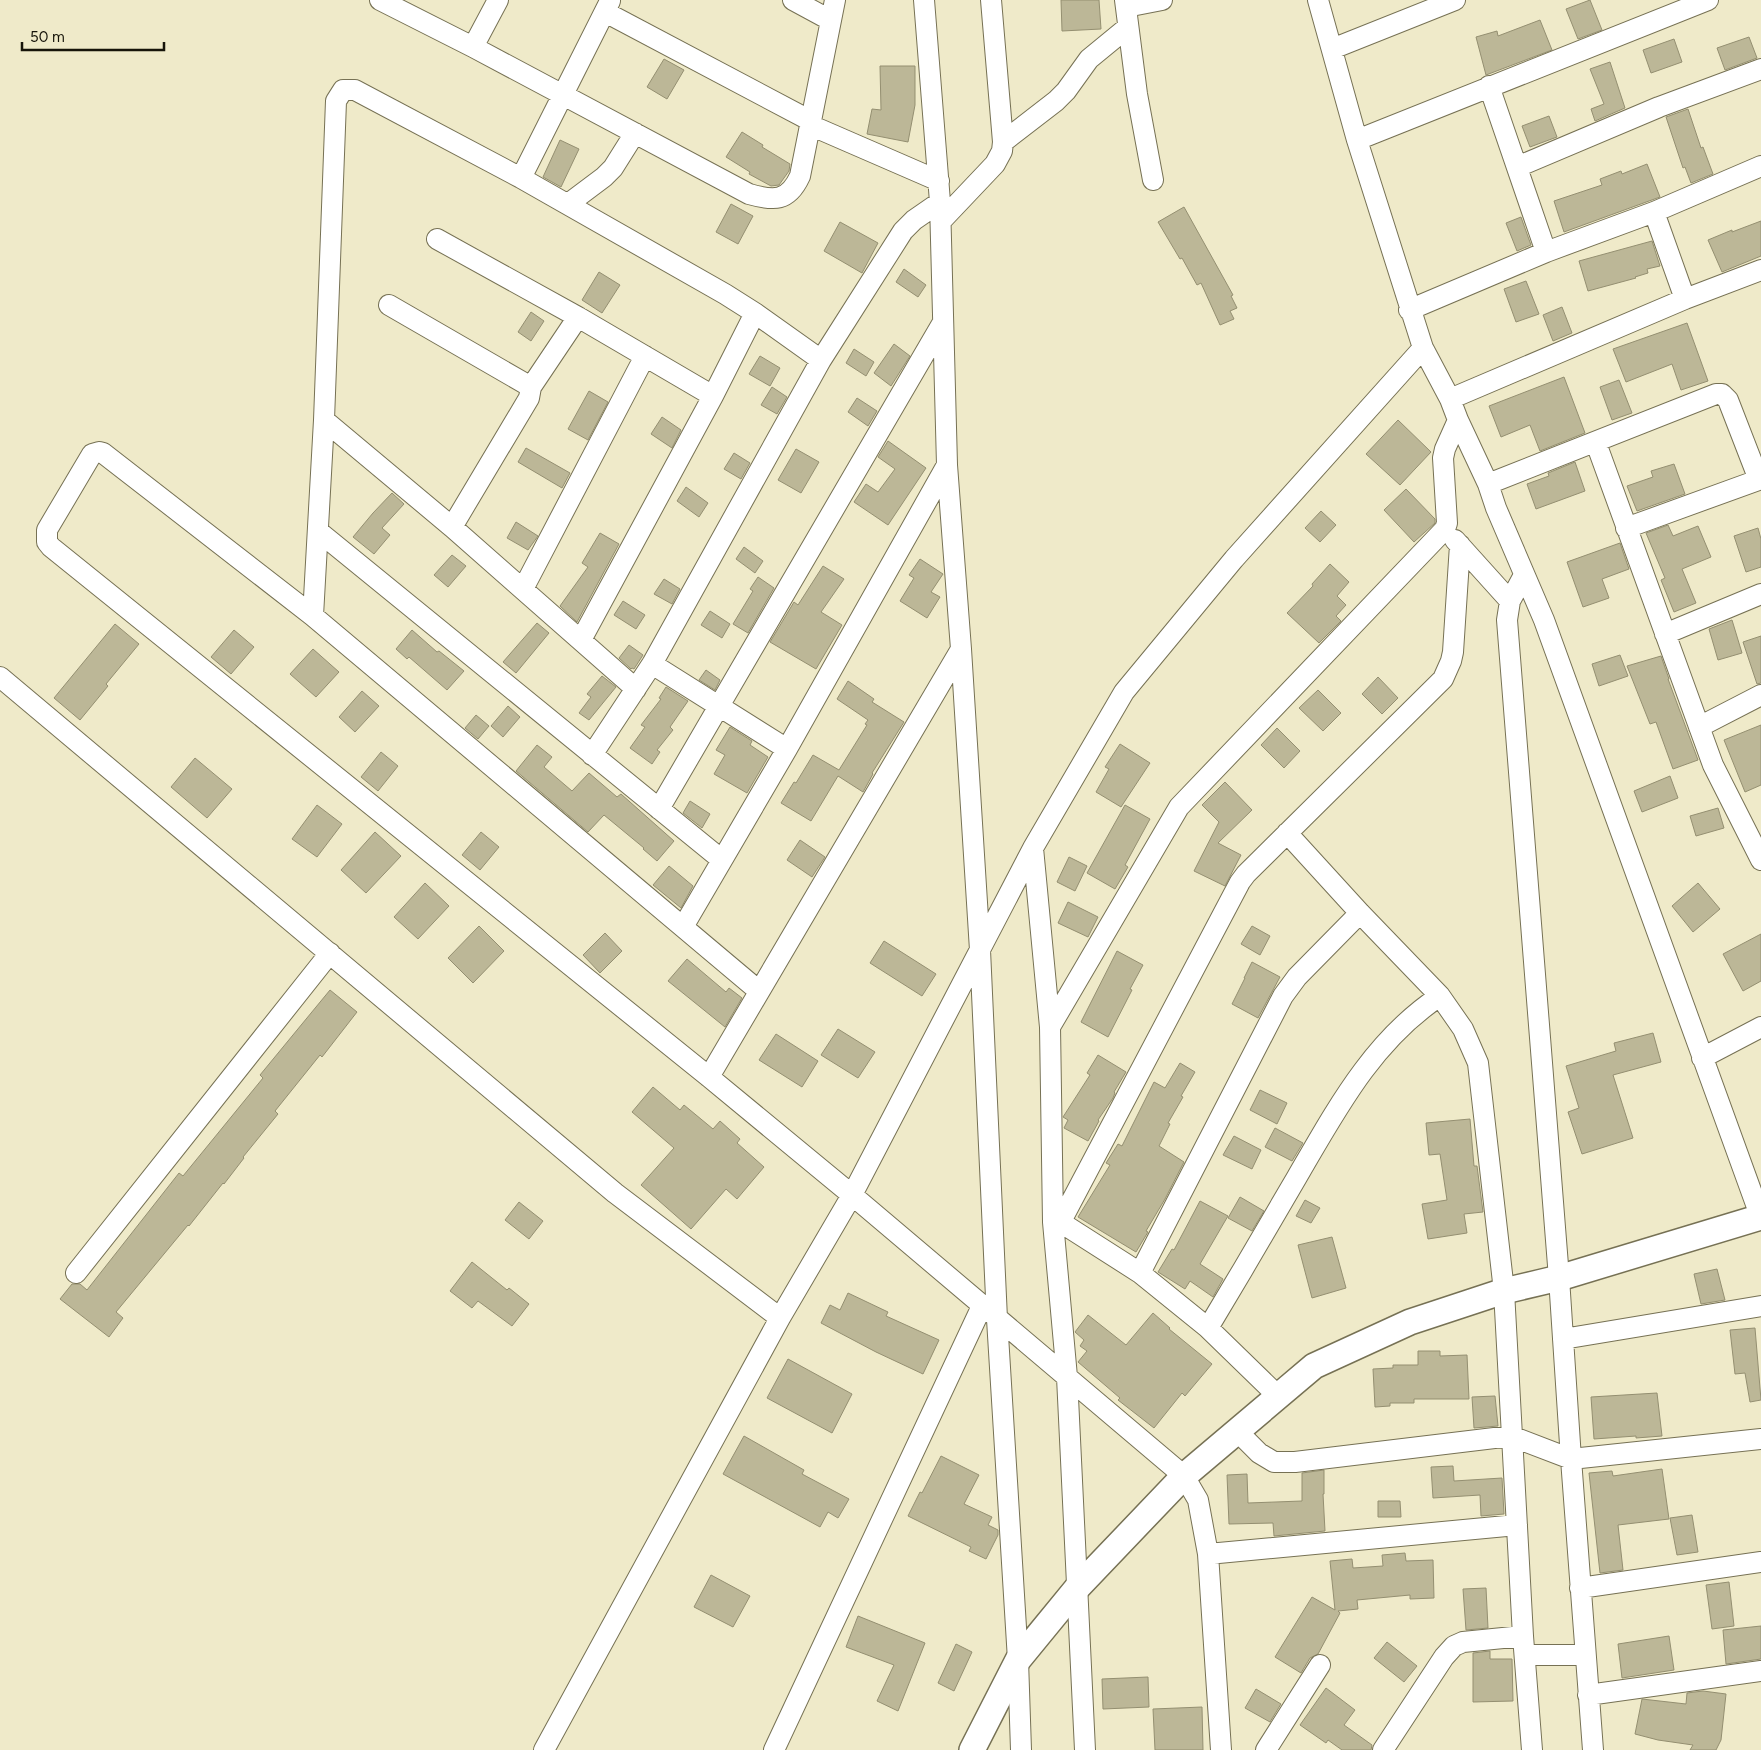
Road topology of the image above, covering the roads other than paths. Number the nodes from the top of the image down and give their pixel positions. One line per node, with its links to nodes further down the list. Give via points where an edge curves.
1 (380, 0): 15 (street)
2 (498, 0): 15 (street)
3 (793, 0): 13 (street)
4 (835, 0): 13 (street)
5 (924, 0): 28 (street)
6 (991, 0): 23 (street)
7 (1162, 0): 11 (street)
8 (1318, 0): 16 (street)
9 (1455, 0): 16 (street)
10 (1708, 0): 18 (street)
11 (1126, 4): 14 (street)
12 (608, 6): 19 (street); 20 (street)
13 (830, 20): 20 (street)
14 (1128, 27): 23 (street, via 1089,59 1056,101); 27 (street)
15 (473, 47): 19 (street)
16 (1332, 49): 22 (street)
17 (1761, 69): 25 (street, via 1659,106)
18 (1489, 86): 22 (street); 25 (street)
19 (564, 95): 21 (street); 26 (street)
20 (811, 123): 21 (street, via 800,176 788,194 777,199 748,194); 28 (street)
21 (636, 133): 29 (street, via 613,168)
22 (1357, 140): 37 (street)
23 (1002, 142): 30 (street, via 1002,151 995,164)
24 (1761, 166): 31 (street)
25 (1518, 167): 33 (street)
26 (521, 178): 29 (street); 47 (street, via 355,90 343,90 339,94 336,101)
27 (1153, 180)
28 (939, 181): 30 (street)
29 (568, 204): 38 (street)
30 (940, 212): 40 (street); 43 (street, via 914,220 903,232)
31 (1654, 212): 33 (street); 35 (street)
32 (437, 239): 39 (street)
33 (1546, 252): 37 (street)
34 (1760, 276): 35 (street)
35 (1685, 299): 46 (street)
36 (389, 305): 44 (street)
37 (1409, 310): 41 (street)
38 (755, 313): 43 (street); 45 (street)
39 (578, 317): 42 (street); 44 (street)
40 (943, 322): 50 (street); 70 (street)
41 (1422, 348): 46 (street); 76 (street, via 1234,559 1124,692)
42 (645, 356): 45 (street); 59 (street)
43 (821, 360): 66 (street)
44 (531, 387): 53 (street, via 529,398)
45 (713, 396): 64 (street)
46 (1450, 399): 48 (street)
47 (324, 420): 53 (street); 56 (street)
48 (1458, 420): 52 (street); 55 (street, via 1443,458)
49 (1596, 443): 51 (street, via 1722,394 1728,400); 52 (street); 54 (street)
50 (947, 465): 65 (street); 72 (street)
51 (1760, 479): 54 (street)
52 (1488, 484): 58 (street)
53 (452, 528): 59 (street)
54 (1626, 528): 63 (street)
55 (1445, 529): 57 (street); 85 (street, via 1178,807)
56 (318, 530): 62 (street); 73 (street)
57 (1460, 546): 61 (street); 75 (street, via 1453,652 1443,679)
58 (1524, 575): 61 (street); 87 (street, via 1544,620)
59 (523, 589): 64 (street)
60 (1761, 594): 63 (street)
61 (1510, 601): 94 (street, via 1508,620)
62 (313, 616): 80 (street); 88 (street, via 103,453 92,454 48,530 47,542 51,547)
63 (1665, 634): 71 (street)
64 (581, 640): 68 (street)
65 (961, 649): 81 (street); 83 (street)
66 (652, 664): 68 (street); 70 (street)
67 (0, 677): 82 (street)
68 (636, 689): 73 (street)
69 (1761, 695): 71 (street)
70 (720, 706): 72 (street); 74 (street)
71 (1699, 727): 78 (street, via 1713,765)
72 (787, 749): 77 (street)
73 (592, 755): 74 (street)
74 (659, 809): 77 (street)
75 (1287, 833): 79 (street); 91 (street, via 1240,882)
76 (1033, 848): 81 (street); 85 (street)
77 (722, 860): 80 (street)
78 (1761, 860)
79 (1360, 913): 84 (street); 93 (street, via 1297,977 1283,996)
80 (683, 927): 83 (street)
81 (980, 950): 89 (street); 97 (street)
82 (330, 953): 92 (street); 98 (street, via 616,1193)
83 (759, 991): 88 (street)
84 (1440, 996): 95 (street, via 1464,1029 1478,1063); 99 (street, via 1414,1014 1391,1037 1352,1085)
85 (1050, 1027): 91 (street)
86 (1761, 1027): 87 (street)
87 (1702, 1058): 90 (street)
88 (708, 1077): 89 (street)
89 (852, 1194): 97 (street); 98 (street)
90 (1761, 1217): 94 (main road)
91 (1056, 1222): 93 (street); 101 (street)
92 (76, 1273)
93 (1140, 1273): 99 (street)
94 (1560, 1278): 95 (main road); 100 (street)
95 (1504, 1291): 102 (main road, via 1410,1322 1314,1366); 104 (street)
96 (1761, 1306): 100 (street)
97 (990, 1312): 101 (street); 115 (street); 120 (street)
98 (780, 1318): 119 (street)
99 (1208, 1328): 102 (street)
100 (1563, 1339): 106 (street)
101 (1067, 1377): 107 (street); 111 (street)
102 (1278, 1396): 103 (main road)
103 (1237, 1431): 104 (street, via 1259,1453 1274,1462); 107 (main road)
104 (1511, 1436): 106 (street); 108 (street)
105 (1761, 1439): 106 (street)
106 (1571, 1459): 112 (street)
107 (1184, 1476): 109 (street, via 1198,1500); 111 (main road)
108 (1517, 1526): 109 (street); 113 (street)
109 (1208, 1554): 124 (street)
110 (1761, 1562): 112 (street)
111 (1077, 1588): 115 (main road); 123 (street)
112 (1580, 1588): 114 (street)
113 (1524, 1646): 114 (street); 126 (street, via 1462,1642 1454,1646); 127 (street)
114 (1585, 1655): 118 (street)
115 (1018, 1660): 121 (main road); 122 (street)
116 (1320, 1665): 125 (street)
117 (1761, 1671): 118 (street)
118 (1588, 1695): 128 (street)
119 (544, 1750)
120 (774, 1750)
121 (972, 1750)
122 (1021, 1750)
123 (1085, 1750)
124 (1221, 1750)
125 (1266, 1750)
126 (1383, 1750)
127 (1532, 1750)
128 (1593, 1750)

